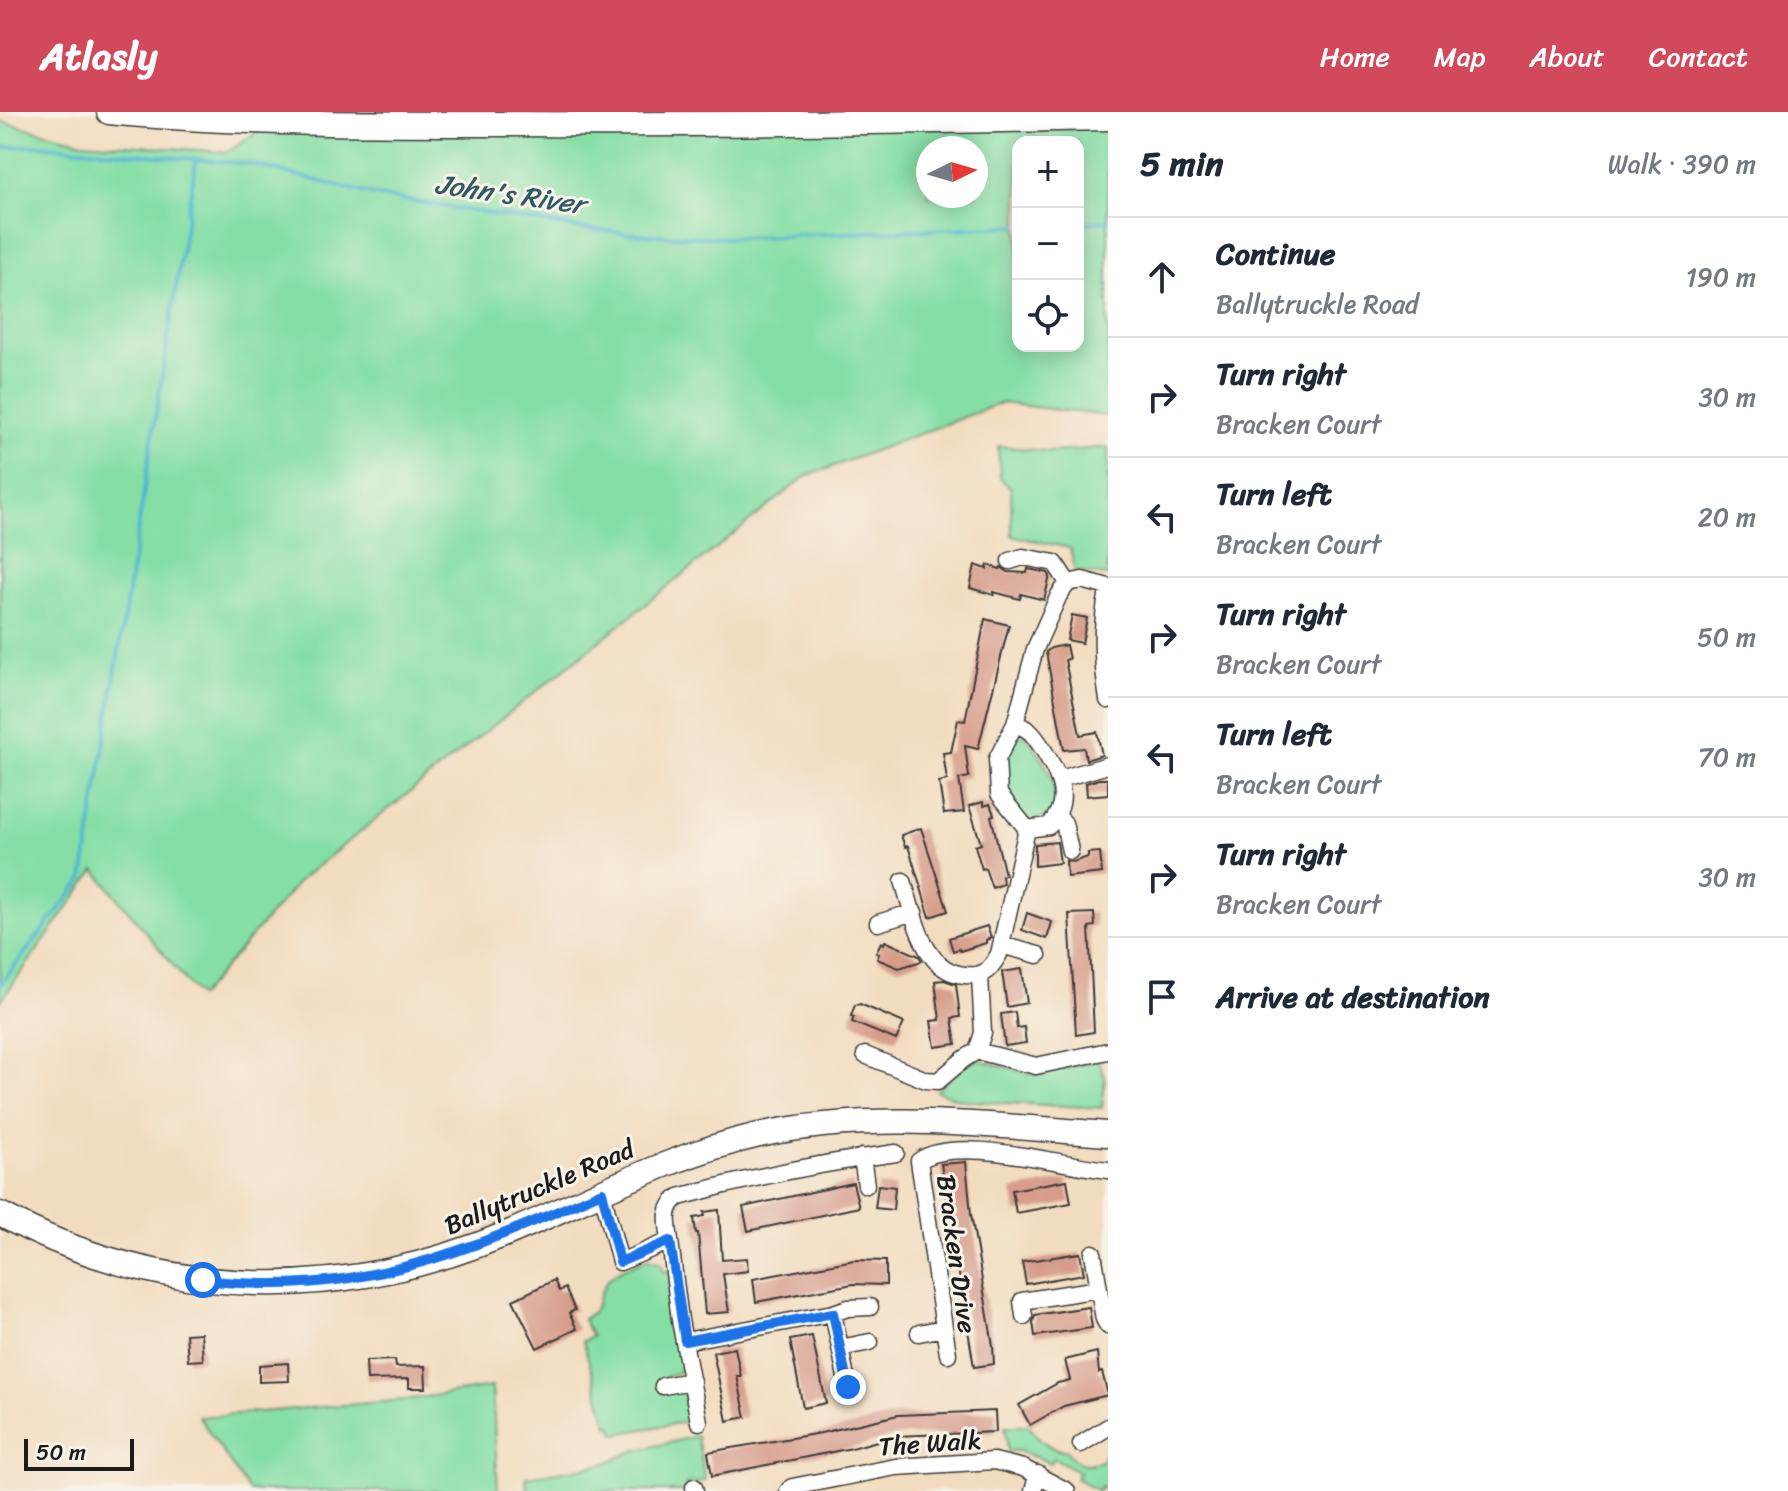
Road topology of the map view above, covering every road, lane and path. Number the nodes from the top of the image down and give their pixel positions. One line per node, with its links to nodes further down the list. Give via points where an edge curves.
1 (109, 112): 2 (street, via 256,122 480,124)
2 (1108, 118)
3 (1010, 561): 4 (street, via 1023,557 1055,563)
4 (1068, 583): 5 (street, via 1082,580); 7 (street, via 1035,649)
5 (1108, 589): 6 (street, via 1102,620)
6 (1108, 700)
7 (1015, 724): 9 (street, via 1033,733); 11 (street, via 997,759 999,794)
8 (1108, 765): 9 (street)
9 (1060, 779): 10 (street)
10 (1058, 817): 11 (street, via 1049,826); 12 (street)
11 (1027, 829): 16 (street)
12 (1070, 851)
13 (903, 881): 14 (street)
14 (914, 912): 15 (street); 18 (street, via 928,951 944,970)
15 (878, 923)
16 (1001, 945): 17 (street); 18 (street, via 991,969)
17 (1038, 955)
18 (980, 976): 19 (street, via 983,1033)
19 (977, 1051): 20 (street, via 1036,1066); 21 (street, via 938,1081)
20 (1108, 1051)
21 (865, 1055)
22 (1108, 1134): 27 (street, Ballytruckle Road, via 909,1122 819,1125 711,1148)
23 (896, 1153): 24 (street)
24 (862, 1157): 26 (street); 29 (street, via 679,1197 667,1211)
25 (1108, 1170): 36 (street, Bracken Drive, via 975,1150 928,1154 919,1161)
26 (866, 1185)
27 (602, 1192): 28 (street, Ballytruckle Road, via 440,1259 374,1275 294,1284 221,1282 124,1265 64,1245); 29 (street, via 620,1262)
28 (0, 1214)
29 (670, 1241): 38 (street)
30 (1093, 1253): 31 (street)
31 (1099, 1289): 34 (street, via 1022,1301); 35 (street)
32 (870, 1307): 33 (street)
33 (833, 1313): 38 (street); 40 (street)
34 (1024, 1316)
35 (1108, 1326)
36 (944, 1328): 37 (street); 41 (street, Bracken Drive)
37 (919, 1333)
38 (685, 1341): 42 (street)
39 (870, 1342): 40 (street)
40 (840, 1348): 44 (street)
41 (948, 1354)
42 (692, 1381): 43 (street); 45 (street)
43 (663, 1386)
44 (848, 1387)
45 (699, 1422)
46 (1108, 1427): 47 (street)
47 (1081, 1444)
48 (1038, 1474): 49 (street, The Walk, via 994,1461 896,1467); 51 (street); 52 (street, The Walk)
49 (790, 1489): 50 (street, The Walk)
50 (771, 1491)
51 (1033, 1491)
52 (1067, 1491)

